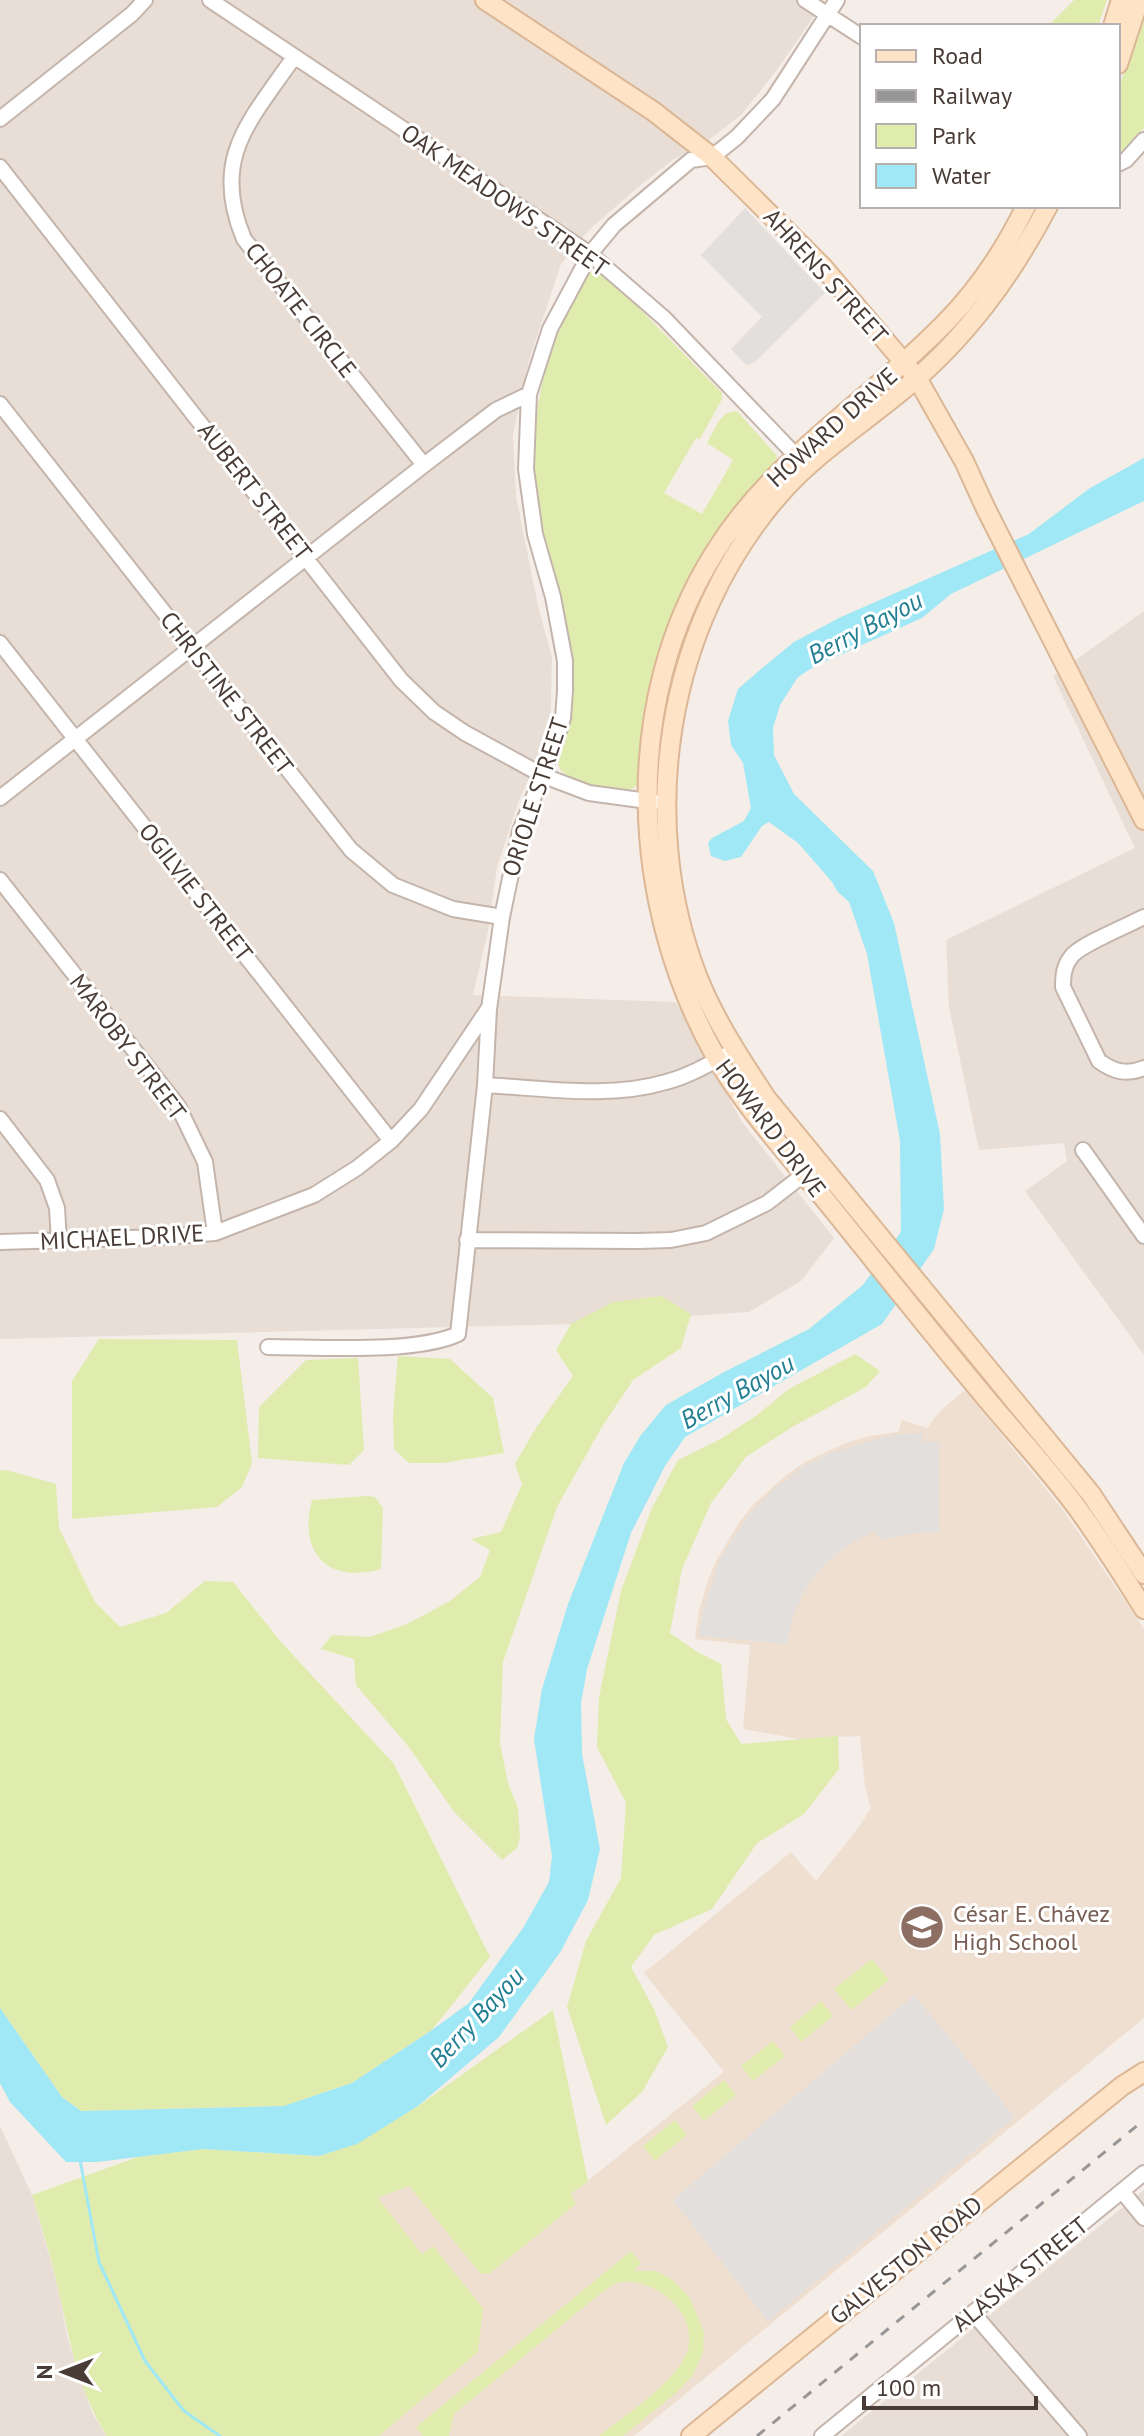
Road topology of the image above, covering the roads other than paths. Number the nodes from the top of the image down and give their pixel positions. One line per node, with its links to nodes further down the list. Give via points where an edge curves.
1 (145, 0): 13 (street)
2 (210, 0): 11 (street, OAK MEADOWS STREET)
3 (485, 0): 15 (main road, AHRENS STREET, via 653,111)
4 (805, 0): 8 (street)
5 (837, 0): 8 (street, ORIOLE STREET)
6 (1121, 0): 9 (main road)
7 (1139, 0): 12 (main road)
8 (828, 15): 10 (street); 15 (street, ORIOLE STREET, via 773,99)
9 (1114, 24)
10 (860, 36)
11 (294, 57): 20 (street, OAK MEADOWS STREET); 26 (street, CHOATE CIRCLE, via 239,137 230,180 235,217 244,239)
12 (1120, 58)
13 (0, 119)
14 (1144, 140): 16 (street)
15 (712, 157): 20 (street, ORIOLE STREET, via 691,160 614,225); 21 (main road, AHRENS STREET, via 823,267)
16 (1120, 163)
17 (0, 167): 27 (street, AUBERT STREET)
18 (1025, 208): 21 (main road, HOWARD DRIVE, via 970,295)
19 (1047, 208): 22 (main road, HOWARD DRIVE, via 986,308)
20 (590, 254): 23 (street, ORIOLE STREET, via 550,329); 25 (street, OAK MEADOWS STREET, via 664,318)
21 (904, 363): 22 (main road, AHRENS STREET); 25 (main road, HOWARD DRIVE)
22 (917, 378): 25 (main road, HOWARD DRIVE); 37 (main road, AHRENS STREET)
23 (529, 394): 26 (street, via 496,410); 33 (street, ORIOLE STREET, via 526,469 535,534 565,661 563,718)
24 (0, 404): 30 (street, CHRISTINE STREET)
25 (801, 461): 29 (main road, HOWARD DRIVE, via 746,509 712,555); 31 (main road, HOWARD DRIVE, via 733,557)
26 (424, 465): 27 (street)
27 (307, 557): 30 (street); 33 (street, AUBERT STREET, via 401,680 434,712)
28 (0, 643): 32 (street, OGILVIE STREET)
29 (672, 647): 31 (main road); 35 (main road, HOWARD DRIVE, via 655,713)
30 (193, 649): 32 (street); 39 (street, CHRISTINE STREET, via 351,850 393,885 453,909)
31 (689, 655): 36 (main road, HOWARD DRIVE, via 674,714)
32 (75, 738): 34 (street); 48 (street, OGILVIE STREET)
33 (544, 776): 35 (street, AUBERT STREET, via 589,793); 39 (street, ORIOLE STREET, via 520,831)
34 (0, 798)
35 (648, 801): 36 (street, AUBERT STREET); 42 (main road, HOWARD DRIVE)
36 (668, 803): 41 (main road, HOWARD DRIVE, via 672,881)
37 (1144, 820)
38 (0, 880): 52 (street, MAROBY STREET, via 178,1106 205,1162)
39 (502, 917): 43 (street, ORIOLE STREET)
40 (1144, 917): 45 (street, via 1073,953 1064,969 1063,987 1099,1061 1122,1072)
41 (682, 927): 42 (main road); 44 (main road, HOWARD DRIVE)
42 (664, 932): 44 (main road, HOWARD DRIVE, via 675,969)
43 (489, 1009): 46 (street, ORIOLE STREET); 48 (street, MICHAEL DRIVE, via 429,1098)
44 (726, 1055): 46 (street, via 647,1087 598,1091); 50 (main road, HOWARD DRIVE); 51 (main road, HOWARD DRIVE, via 740,1092)
45 (1144, 1068)
46 (485, 1085): 54 (street, ORIOLE STREET)
47 (0, 1119): 55 (street, via 47,1180 57,1208)
48 (391, 1141): 52 (street, MICHAEL DRIVE, via 314,1195)
49 (1083, 1150): 53 (street)
50 (820, 1162): 51 (street); 58 (main road, HOWARD DRIVE)
51 (805, 1174): 54 (street, via 734,1220 671,1240); 59 (main road, HOWARD DRIVE)
52 (215, 1233): 55 (street, MICHAEL DRIVE)
53 (1144, 1236)
54 (467, 1240): 57 (street, ORIOLE STREET, via 458,1334 383,1347)
55 (59, 1241): 56 (street, MICHAEL DRIVE)
56 (0, 1242)
57 (268, 1347)
58 (993, 1375): 59 (main road); 60 (main road, HOWARD DRIVE)
59 (977, 1387): 61 (main road, HOWARD DRIVE)
60 (1091, 1494): 61 (main road); 62 (main road, HOWARD DRIVE)
61 (1077, 1507): 63 (main road, HOWARD DRIVE)
62 (1144, 1574)
63 (1144, 1609)
64 (1144, 2061): 66 (main road, GALVESTON ROAD)
65 (1144, 2072): 66 (main road, GALVESTON ROAD)
66 (1122, 2086): 72 (main road, GALVESTON ROAD)
67 (1144, 2173): 68 (street, ALASKA STREET)
68 (1122, 2191): 69 (street); 70 (street, ALASKA STREET)
69 (1144, 2218)
70 (973, 2313): 71 (street, ALASKA STREET); 73 (street)
71 (824, 2435)
72 (691, 2436)
73 (1079, 2436)

